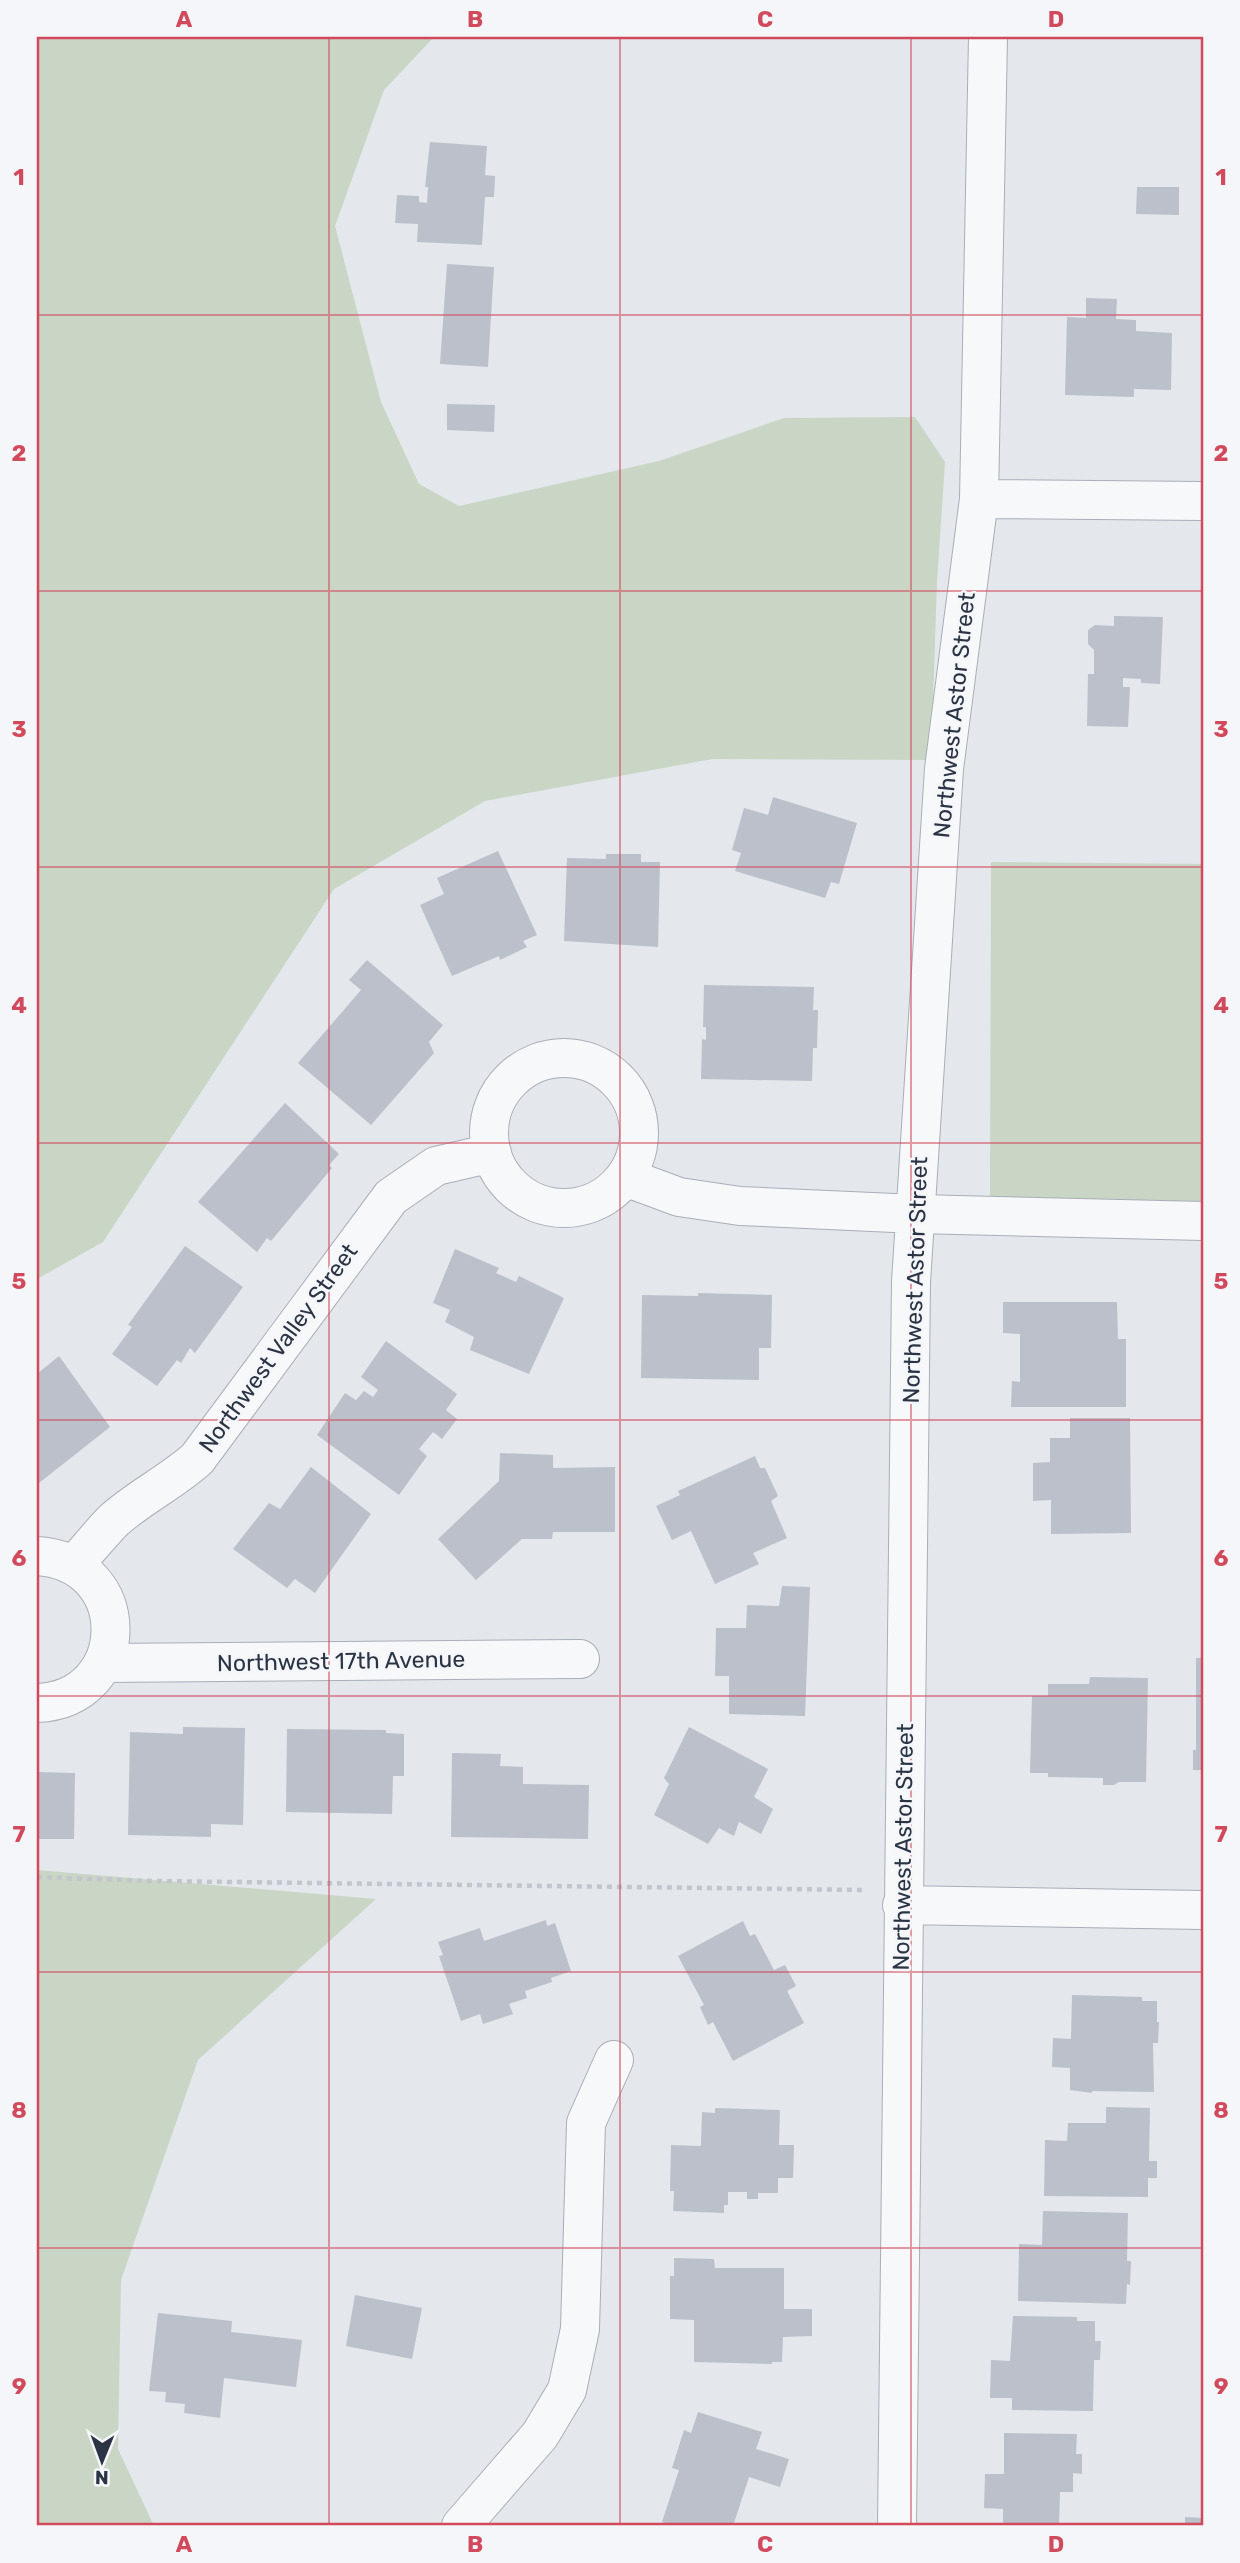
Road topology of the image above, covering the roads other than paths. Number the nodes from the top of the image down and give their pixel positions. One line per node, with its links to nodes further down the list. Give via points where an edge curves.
1 (988, 37): 2 (street, Northwest Astor Street)
2 (979, 499): 3 (street); 6 (street, Northwest Astor Street, via 944,769)
3 (1203, 501)
4 (492, 1153): 5 (street, via 513,1189 550,1207 572,1208 592,1202 611,1192); 5 (street, via 491,1115 509,1083 540,1062 578,1059 611,1075 634,1105 639,1142); 9 (street, Northwest Valley Street, via 436,1166 391,1198 197,1459 114,1521)
5 (625, 1177): 6 (street, via 679,1197 740,1206)
6 (916, 1214): 7 (street); 13 (street, Northwest Astor Street, via 911,1282)
7 (1203, 1221)
8 (37, 1556): 9 (street)
9 (74, 1565): 11 (street, via 96,1584 108,1608 111,1637)
10 (580, 1659): 11 (street, Northwest 17th Avenue)
11 (103, 1663): 12 (street, via 76,1692)
12 (37, 1703)
13 (902, 1898): 14 (street); 17 (street, Northwest Astor Street)
14 (1203, 1910)
15 (614, 2060): 16 (street, via 586,2123 580,2329 567,2390 540,2435)
16 (461, 2526)
17 (897, 2526)

